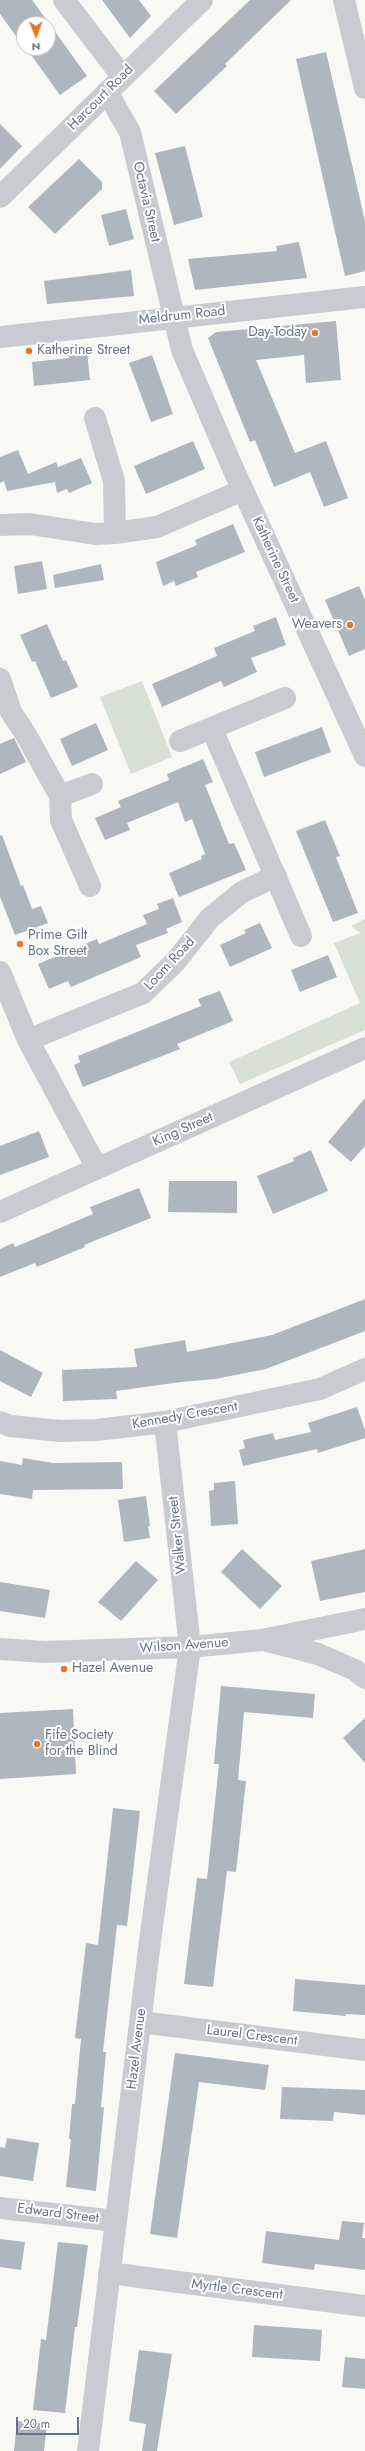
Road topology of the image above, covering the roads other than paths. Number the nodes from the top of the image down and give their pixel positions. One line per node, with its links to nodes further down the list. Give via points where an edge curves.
1 (64, 0): 4 (street)
2 (202, 0): 4 (street, Harcourt Road)
3 (344, 0): 5 (street)
4 (122, 76): 6 (street, Harcourt Road)
5 (365, 88)
6 (107, 92): 7 (street, Harcourt Road); 9 (street, Octavia Street, via 130,132)
7 (0, 197)
8 (365, 297): 9 (street, Meldrum Road)
9 (173, 317): 10 (street, Meldrum Road); 12 (street, Katherine Street, via 182,350)
10 (0, 337)
11 (94, 418): 14 (street, via 114,481)
12 (243, 490): 14 (street, via 156,527); 20 (street, Katherine Street)
13 (0, 525): 14 (street, via 30,524 95,534)
14 (115, 533)
15 (0, 679): 17 (street)
16 (285, 698): 18 (street)
17 (5, 714): 22 (street, via 25,732)
18 (212, 729): 19 (street); 23 (street)
19 (180, 741)
20 (365, 756)
21 (92, 784): 22 (street)
22 (60, 796): 24 (street, via 62,820)
23 (276, 876): 25 (street); 27 (street, Loom Road, via 242,892 210,918 176,961 143,993)
24 (90, 886)
25 (301, 936)
26 (0, 972): 27 (street)
27 (28, 1040): 29 (street)
28 (365, 1048): 29 (street, King Street)
29 (97, 1168): 30 (street, King Street)
30 (0, 1212)
31 (365, 1369): 33 (street, Kennedy Crescent, via 320,1389)
32 (0, 1422): 33 (street, Kennedy Crescent, via 10,1426 60,1431 97,1430)
33 (165, 1422): 36 (street, Walker Street)
34 (365, 1619): 35 (street, Wilson Avenue)
35 (262, 1640): 36 (street, Wilson Avenue); 38 (street, via 318,1654 355,1670)
36 (190, 1647): 37 (street, Wilson Avenue, via 44,1652); 39 (street, Hazel Avenue)
37 (0, 1649)
38 (365, 1678)
39 (140, 2022): 40 (street, Laurel Crescent); 42 (street, Hazel Avenue)
40 (365, 2050)
41 (0, 2208): 42 (street, Edward Street)
42 (116, 2221): 43 (street, Hazel Avenue)
43 (109, 2273): 44 (street, Myrtle Crescent); 45 (street, Hazel Avenue)
44 (365, 2306)
45 (88, 2451)

